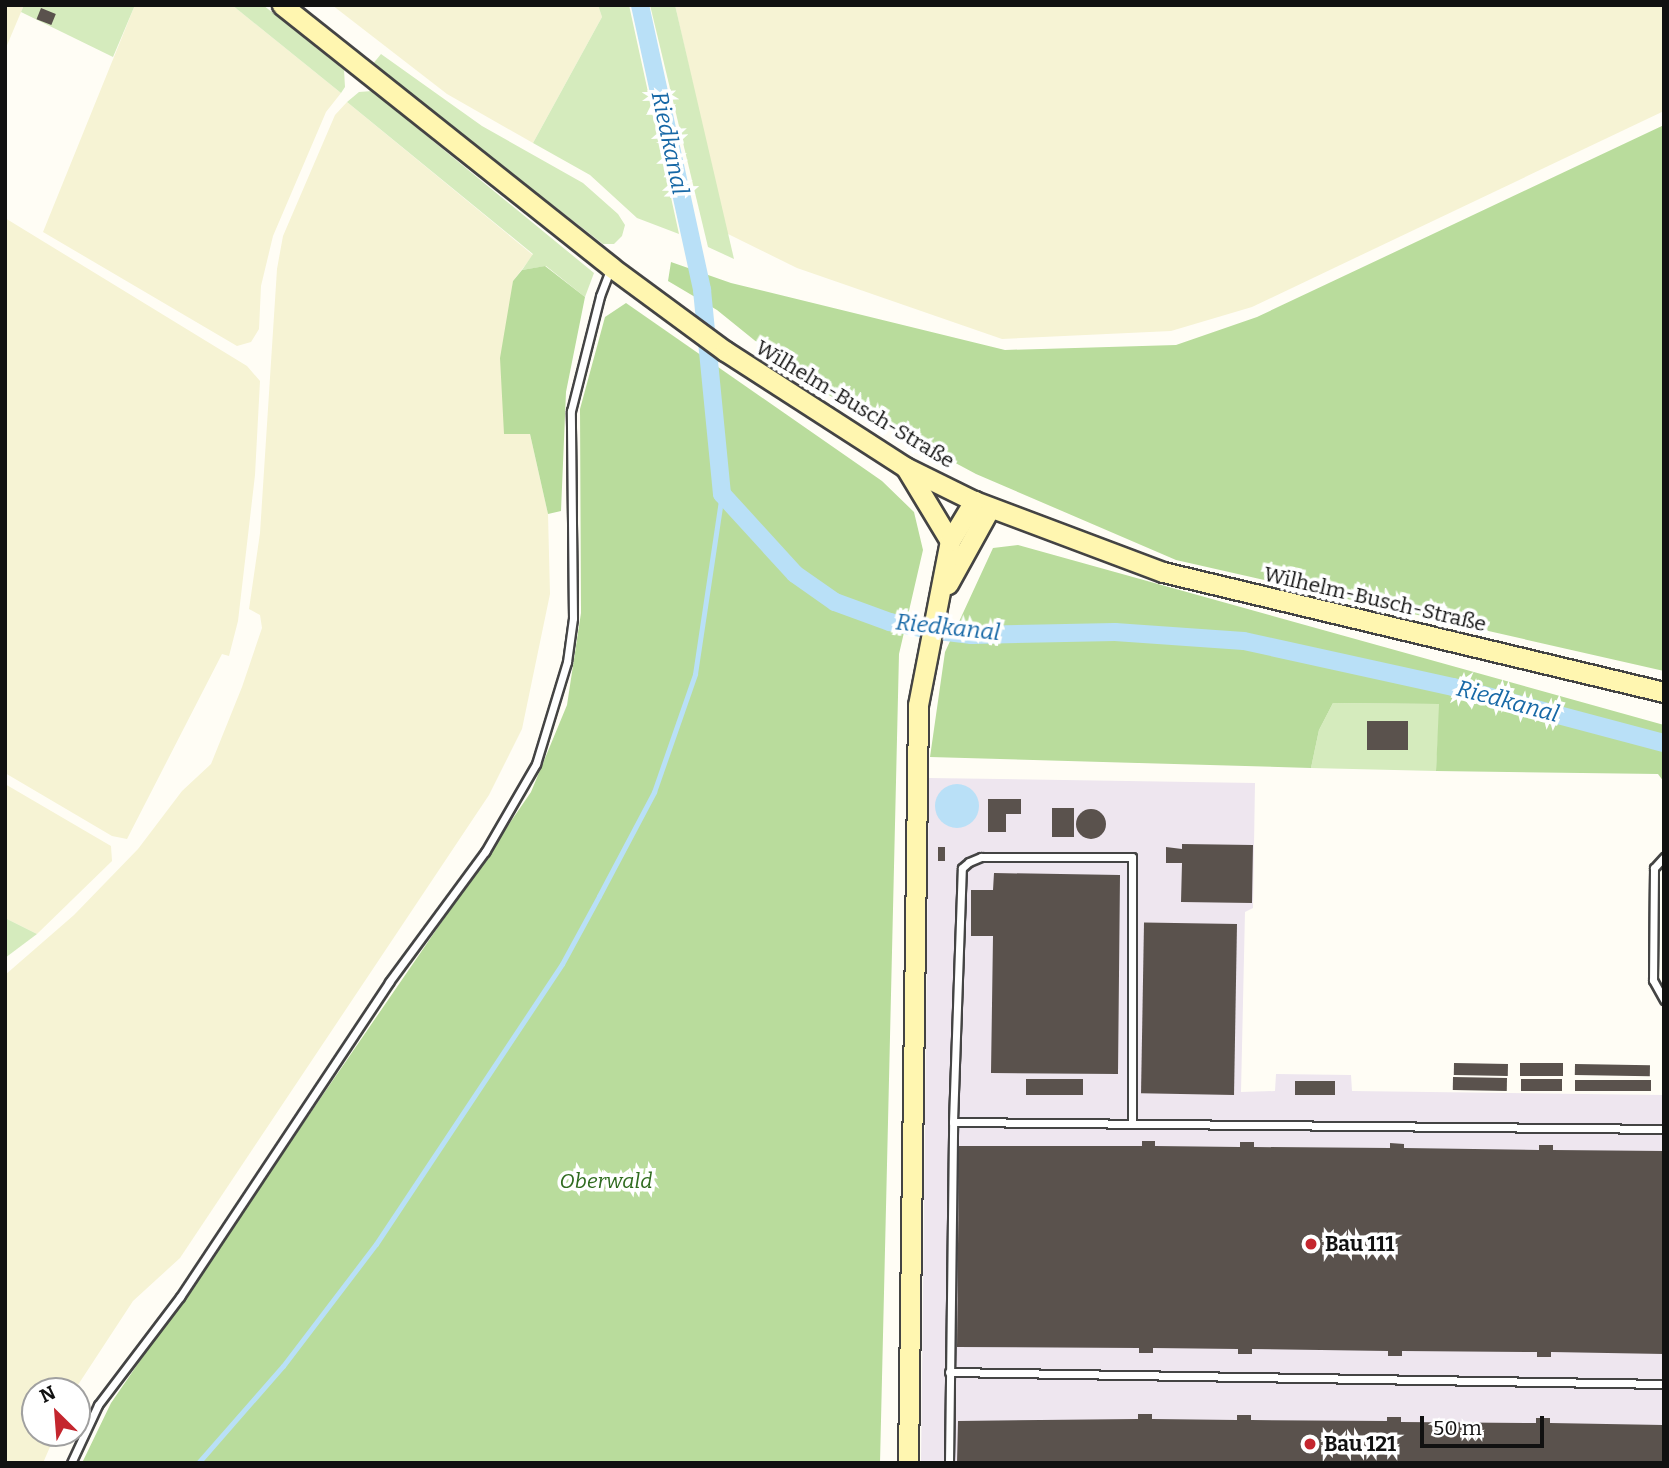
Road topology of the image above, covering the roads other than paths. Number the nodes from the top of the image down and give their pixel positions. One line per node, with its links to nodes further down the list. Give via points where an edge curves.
1 (282, 5): 2 (main road, Wilhelm-Busch-Straße)
2 (611, 267): 3 (main road, Wilhelm-Busch-Straße, via 725,351); 15 (lane, via 571,411 573,618 567,662 536,764 485,852 389,982 180,1297 98,1405)
3 (905, 467): 4 (main road, Wilhelm-Busch-Straße); 5 (main road)
4 (982, 504): 5 (main road); 6 (main road); 7 (main road, Wilhelm-Busch-Straße, via 1163,572)
5 (950, 541): 6 (main road)
6 (939, 600): 16 (main road, via 925,651 916,766)
7 (1664, 692)
8 (1664, 857): 9 (lane, via 1654,868 1653,968 1653,981)
9 (1664, 1000)
10 (953, 1122): 11 (lane); 11 (lane, via 962,868 981,857 1132,857); 13 (lane)
11 (1132, 1123): 12 (lane)
12 (1664, 1129)
13 (949, 1372): 14 (lane); 17 (lane)
14 (1664, 1384)
15 (71, 1463)
16 (908, 1463)
17 (949, 1463)

